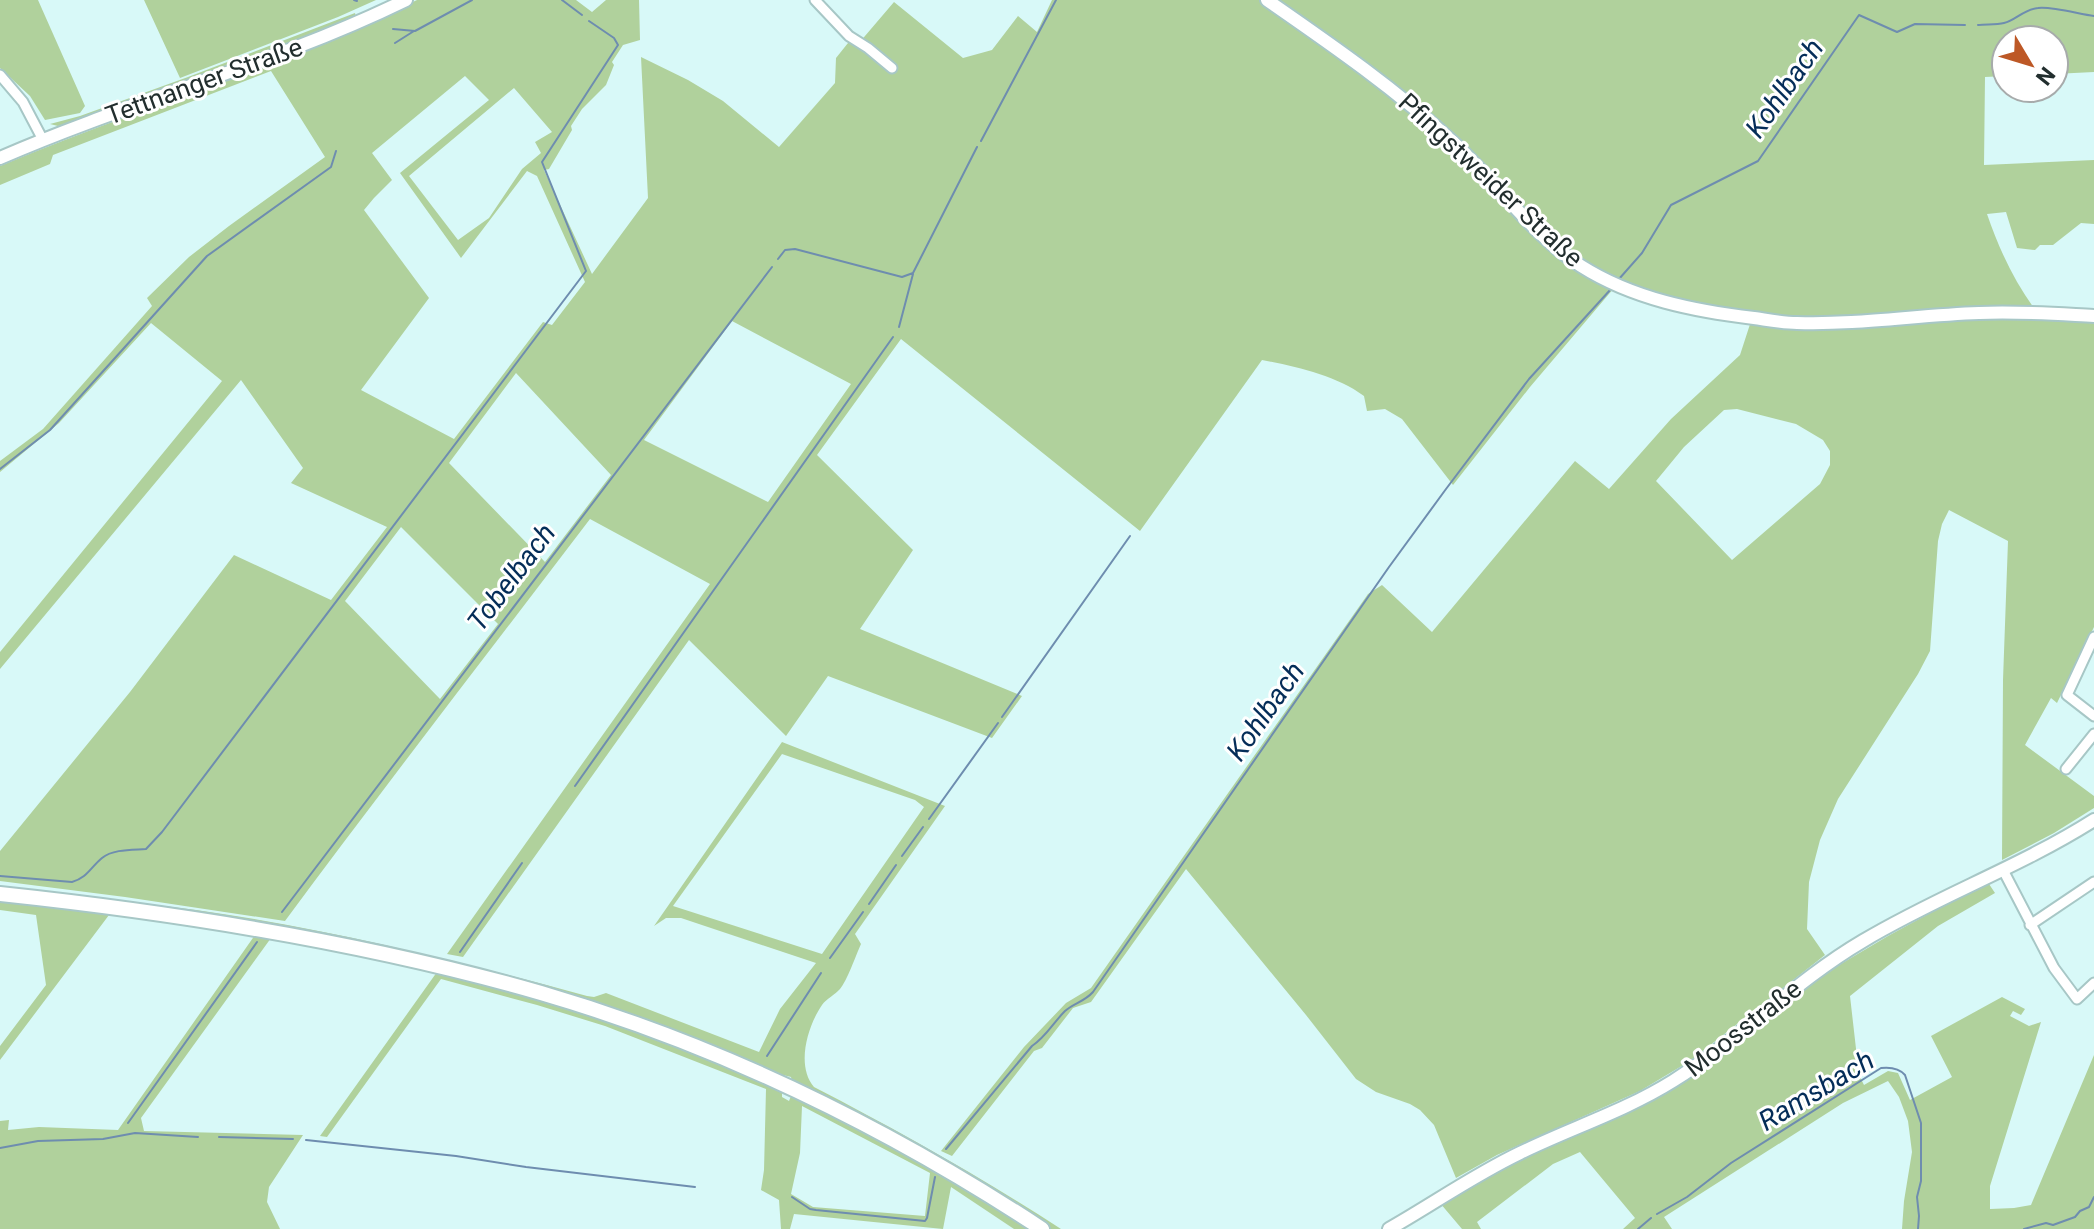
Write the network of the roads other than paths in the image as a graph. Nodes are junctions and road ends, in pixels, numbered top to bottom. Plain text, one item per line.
1 (406, 0) edge
2 (815, 0) edge
3 (1267, 0) edge
4 (892, 68) dead end
5 (0, 75) edge
6 (43, 140) junction
7 (0, 158) edge
8 (2094, 316) edge
9 (2094, 637) edge
10 (2094, 716) edge
11 (2094, 734) edge
12 (2066, 769) dead end
13 (2094, 820) edge
14 (2003, 870) junction
15 (2094, 882) edge
16 (0, 894) edge
17 (2030, 925) junction
18 (2094, 983) edge
19 (1042, 1229) edge
20 (1389, 1229) edge

1 - 6 street, Tettnanger Straße
2 - 4 street
3 - 8 street, Pfingstweider Straße
5 - 6 street
6 - 7 street, Tettnanger Straße
9 - 10 street
11 - 12 street
13 - 14 street, Moosstraße
14 - 17 street
14 - 20 street, Moosstraße
15 - 17 street
16 - 19 main road
17 - 18 street

